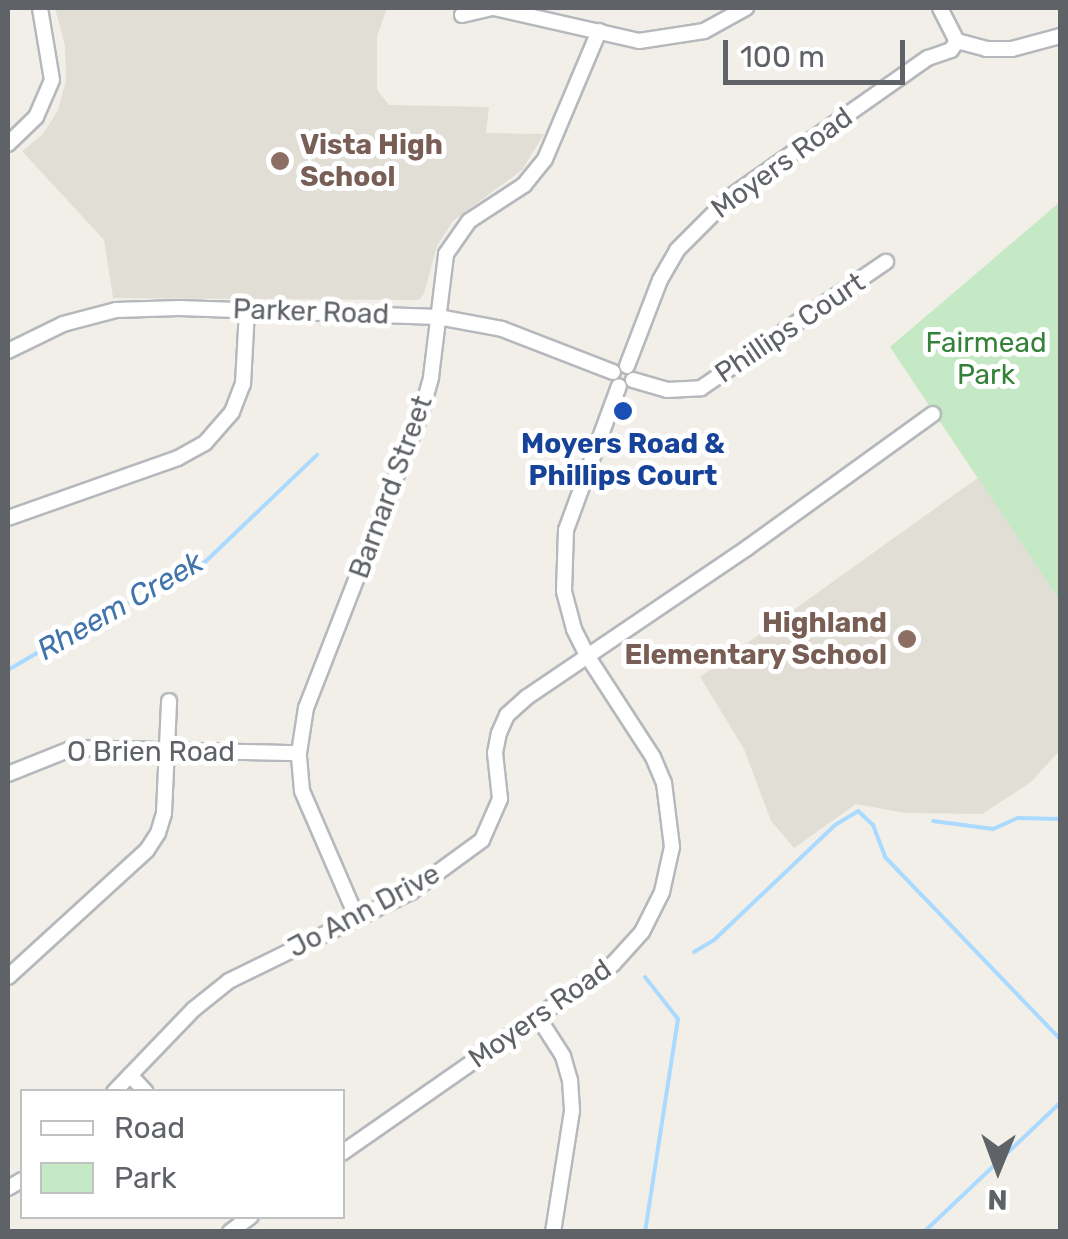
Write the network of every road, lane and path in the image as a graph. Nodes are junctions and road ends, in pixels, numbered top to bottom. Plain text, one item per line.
1 (40, 8) edge
2 (493, 8) edge
3 (746, 8) edge
4 (940, 8) edge
5 (462, 14) dead end
6 (600, 31) junction
7 (1060, 36) edge
8 (954, 46) junction
9 (8, 144) edge
10 (886, 262) dead end
11 (247, 310) junction
12 (438, 316) junction
13 (8, 351) edge
14 (623, 376) junction
15 (934, 414) dead end
16 (8, 518) edge
17 (588, 657) junction
18 (168, 700) dead end
19 (167, 748) junction
20 (299, 753) junction
21 (8, 774) edge
22 (357, 918) junction
23 (8, 977) edge
24 (538, 1017) junction
25 (130, 1075) junction
26 (117, 1089) edge
27 (143, 1089) edge
28 (345, 1151) edge
29 (246, 1222) edge
30 (230, 1232) edge
31 (554, 1232) edge

1 - 9 street
2 - 5 street
2 - 6 street
3 - 6 street
4 - 8 street
6 - 12 street, Barnard Street
7 - 8 street
8 - 14 street, Moyers Road
10 - 14 street, Phillips Court
11 - 12 street, Parker Road
11 - 13 street, Parker Road
11 - 16 street
12 - 14 street, Parker Road
12 - 20 street, Barnard Street
14 - 17 street, Moyers Road
15 - 17 street, Jo Ann Drive
17 - 22 street, Jo Ann Drive
17 - 24 street, Moyers Road
18 - 19 street
19 - 20 street, O Brien Road
19 - 21 street, O Brien Road
19 - 23 street
20 - 22 street, Barnard Street
22 - 25 street, Jo Ann Drive
24 - 28 street, Moyers Road
24 - 31 street
25 - 26 street, Jo Ann Drive
25 - 27 street
29 - 30 street

